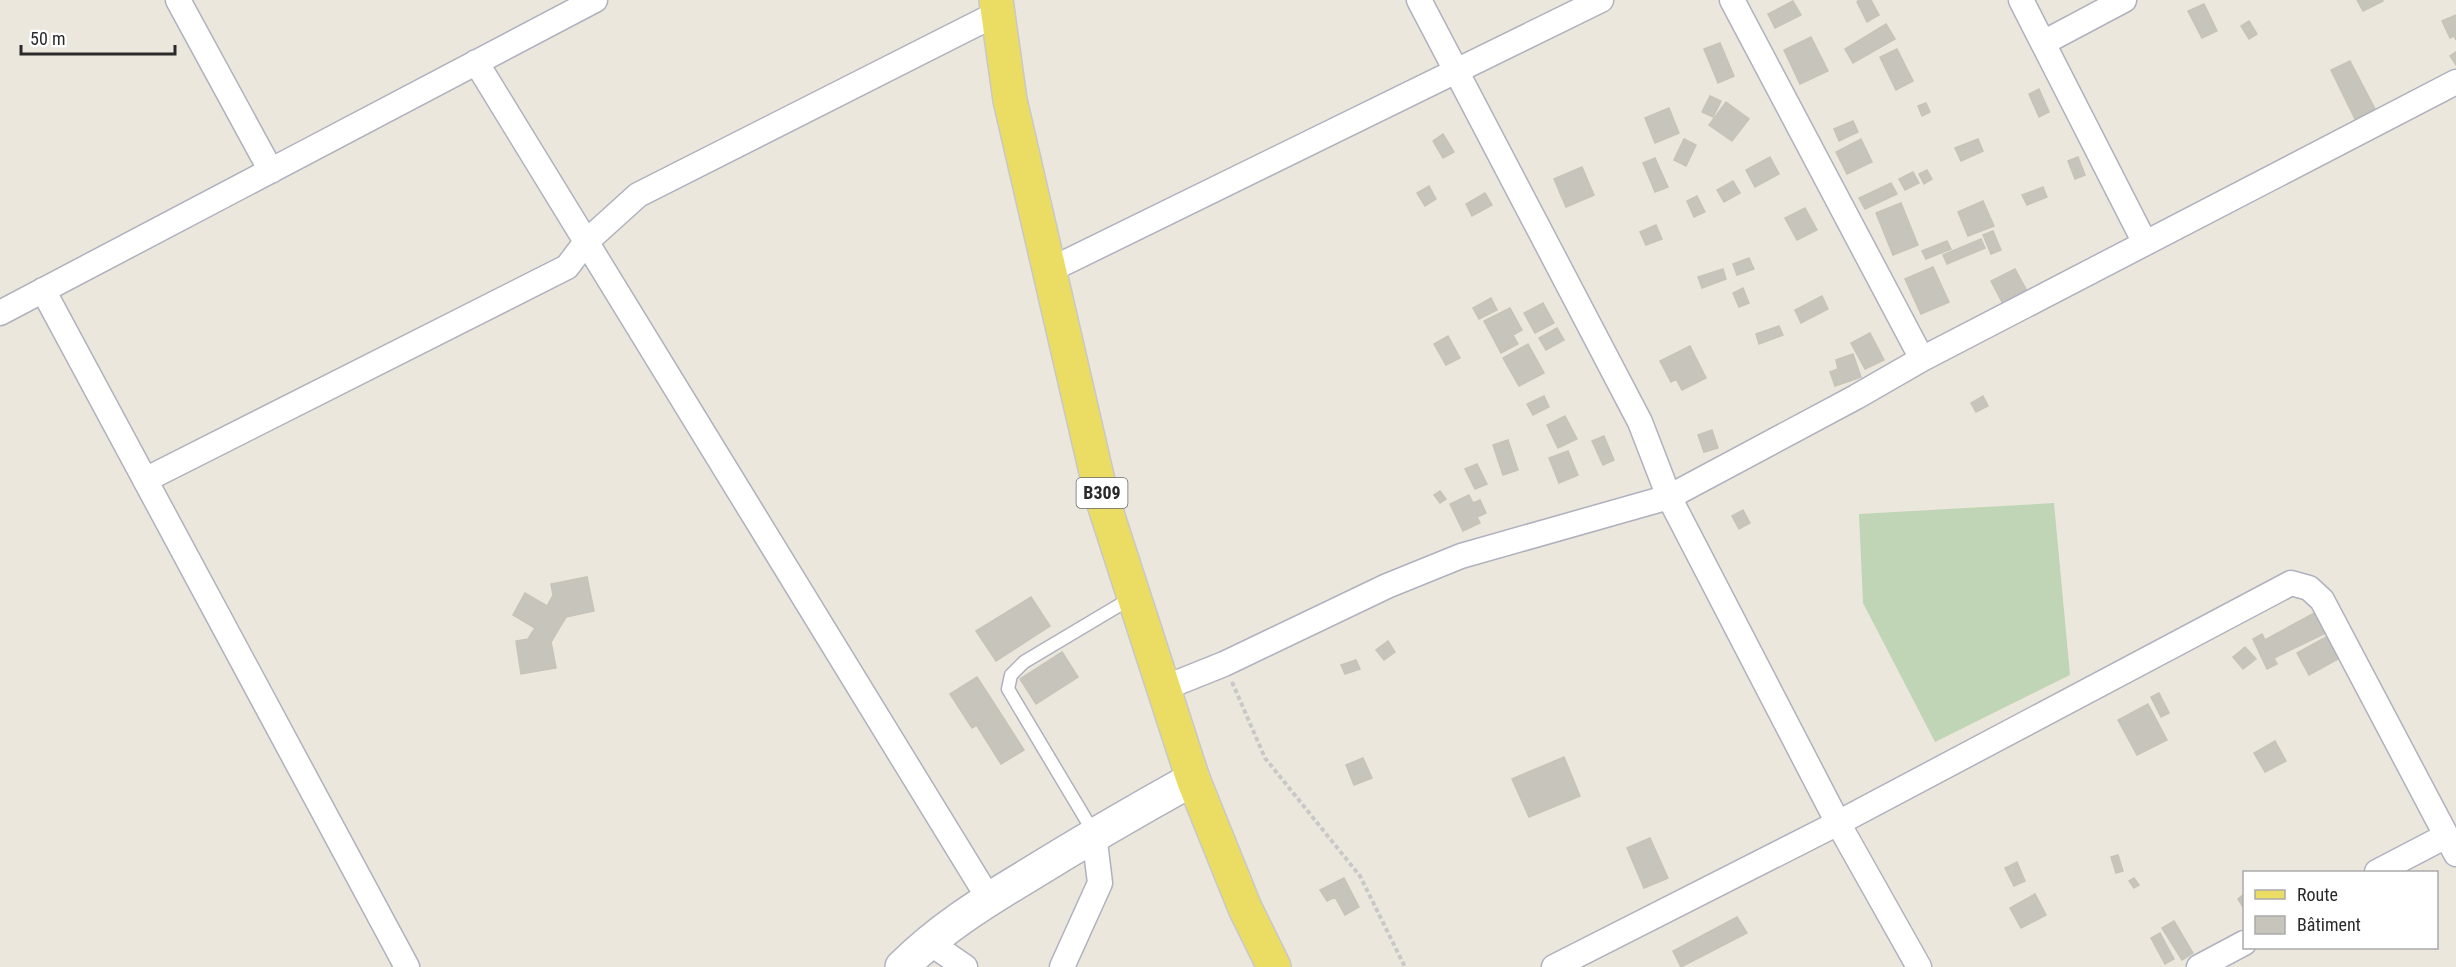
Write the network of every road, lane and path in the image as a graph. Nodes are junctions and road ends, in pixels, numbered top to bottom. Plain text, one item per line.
1 (178, 0) edge
2 (595, 0) edge
3 (1419, 0) edge
4 (1601, 0) edge
5 (1732, 0) edge
6 (2021, 0) edge
7 (2124, 0) edge
8 (997, 7) edge
9 (2043, 44) junction
10 (476, 62) junction
11 (1456, 71) junction
12 (2456, 82) edge
13 (271, 171) junction
14 (586, 242) junction
15 (2145, 243) junction
16 (1050, 270) junction
17 (43, 290) junction
18 (0, 313) edge
19 (1922, 359) junction
20 (145, 480) junction
21 (1669, 497) junction
22 (1134, 596) junction
23 (1224, 664) junction
24 (1164, 688) junction
25 (1193, 779) junction
26 (1838, 823) junction
27 (1094, 834) junction
28 (2451, 845) edge
29 (2382, 871) edge
30 (989, 899) junction
31 (927, 942) junction
32 (2243, 944) edge
33 (2214, 963) edge
34 (407, 967) edge
35 (902, 967) edge
36 (965, 967) edge
37 (1062, 967) edge
38 (1274, 967) edge
39 (1405, 967) edge
40 (1554, 967) edge
41 (1918, 967) edge

1 - 13 street
2 - 10 street
3 - 11 street
4 - 11 street
5 - 19 street
6 - 9 street
7 - 9 street
8 - 14 street
8 - 16 main road, B309
9 - 15 street
10 - 13 street
10 - 14 street
11 - 16 street
11 - 21 street
12 - 15 street
13 - 17 street
14 - 20 street
14 - 30 street
15 - 19 street
16 - 22 main road, B309
17 - 18 street
17 - 20 street
19 - 21 street
20 - 34 street
21 - 23 street
21 - 26 street
22 - 24 main road, B309
22 - 27 lane
23 - 24 street
23 - 39 path
24 - 25 main road, B309
25 - 27 main road
25 - 38 main road, B309
26 - 28 street
26 - 40 street
26 - 41 street
27 - 30 main road
27 - 37 street
28 - 29 street
30 - 31 main road
31 - 35 main road
31 - 36 street
32 - 33 street

